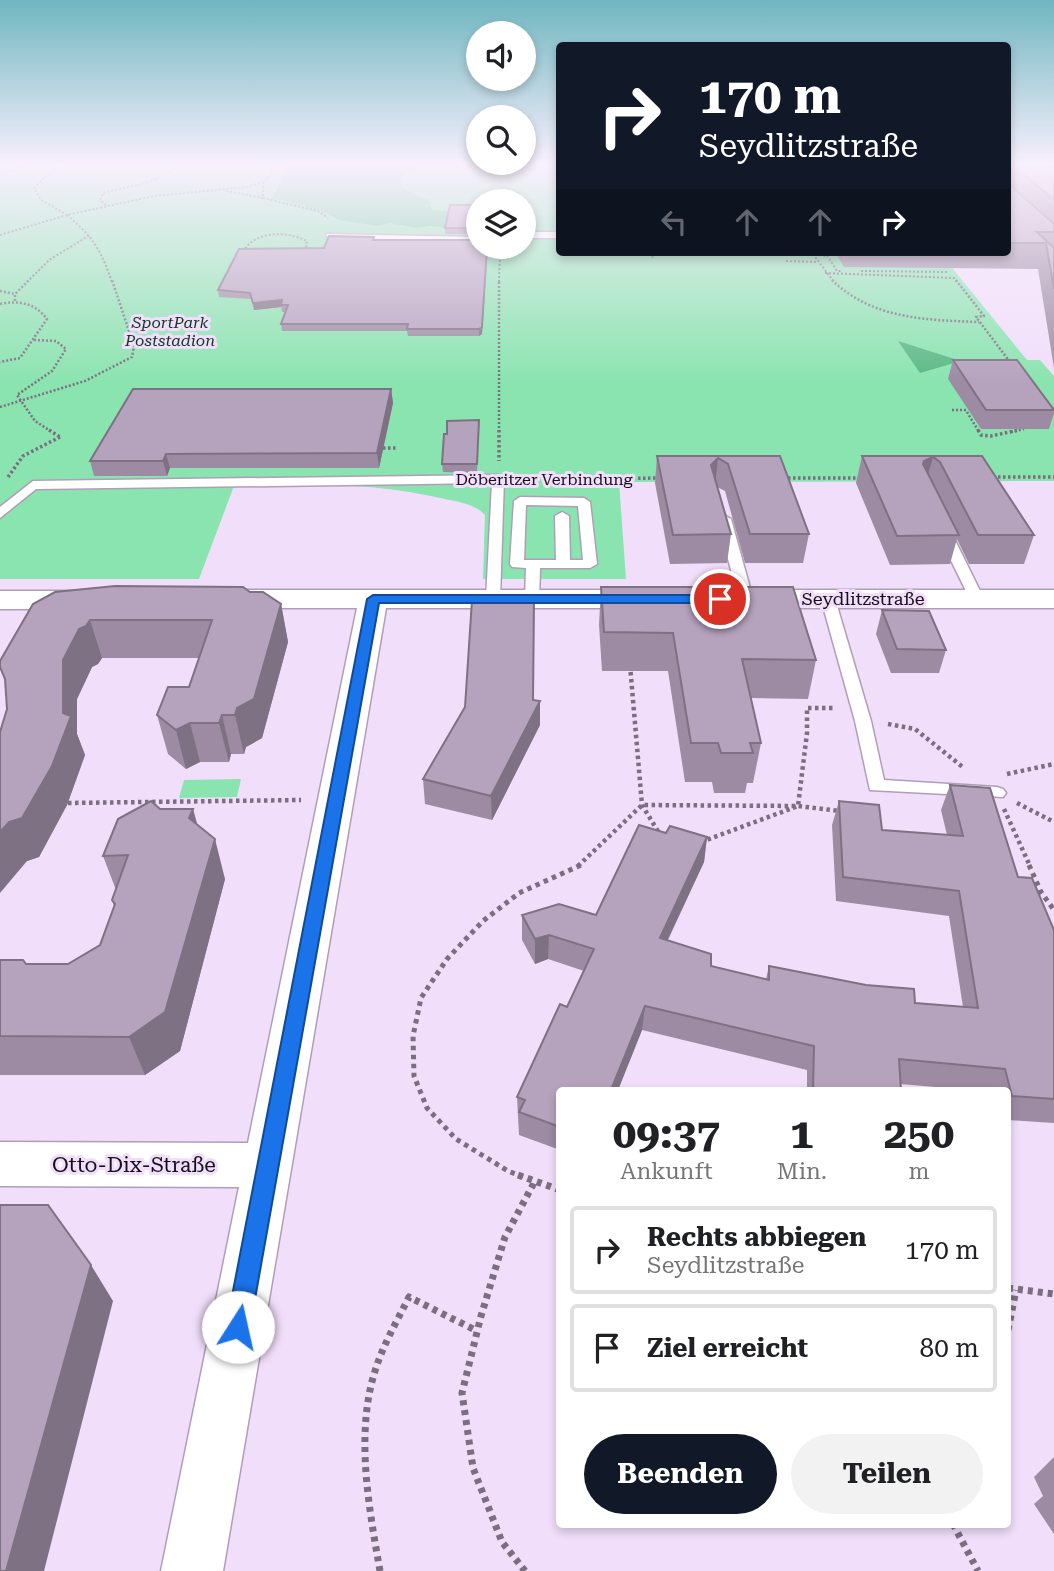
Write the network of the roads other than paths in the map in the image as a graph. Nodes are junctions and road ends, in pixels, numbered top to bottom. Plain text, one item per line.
1 (342, 236) edge
2 (466, 240) edge
3 (720, 505) edge
4 (0, 514) edge
5 (935, 514) edge
6 (562, 516) dead end
7 (533, 564) junction
8 (563, 564) junction
9 (197, 599) edge
10 (373, 599) junction
11 (493, 599) junction
12 (532, 599) junction
13 (680, 599) edge
14 (733, 599) joint
15 (828, 599) junction
16 (1054, 599) edge
17 (0, 600) edge
18 (114, 600) edge
19 (977, 600) junction
20 (997, 793) road end
21 (0, 1164) edge
22 (268, 1165) junction
23 (192, 1571) edge

1 - 2 lane
3 - 14 lane
4 - 11 lane, Döberitzer Verbindung
5 - 19 lane
6 - 8 lane
7 - 8 lane
7 - 8 lane
7 - 12 lane
9 - 10 street
10 - 11 street
10 - 22 street
11 - 12 street
12 - 13 street
14 - 15 street, Seydlitzstraße
15 - 19 street, Seydlitzstraße
15 - 20 lane
16 - 19 street, Seydlitzstraße
17 - 18 street
21 - 22 street, Otto-Dix-Straße
22 - 23 street

